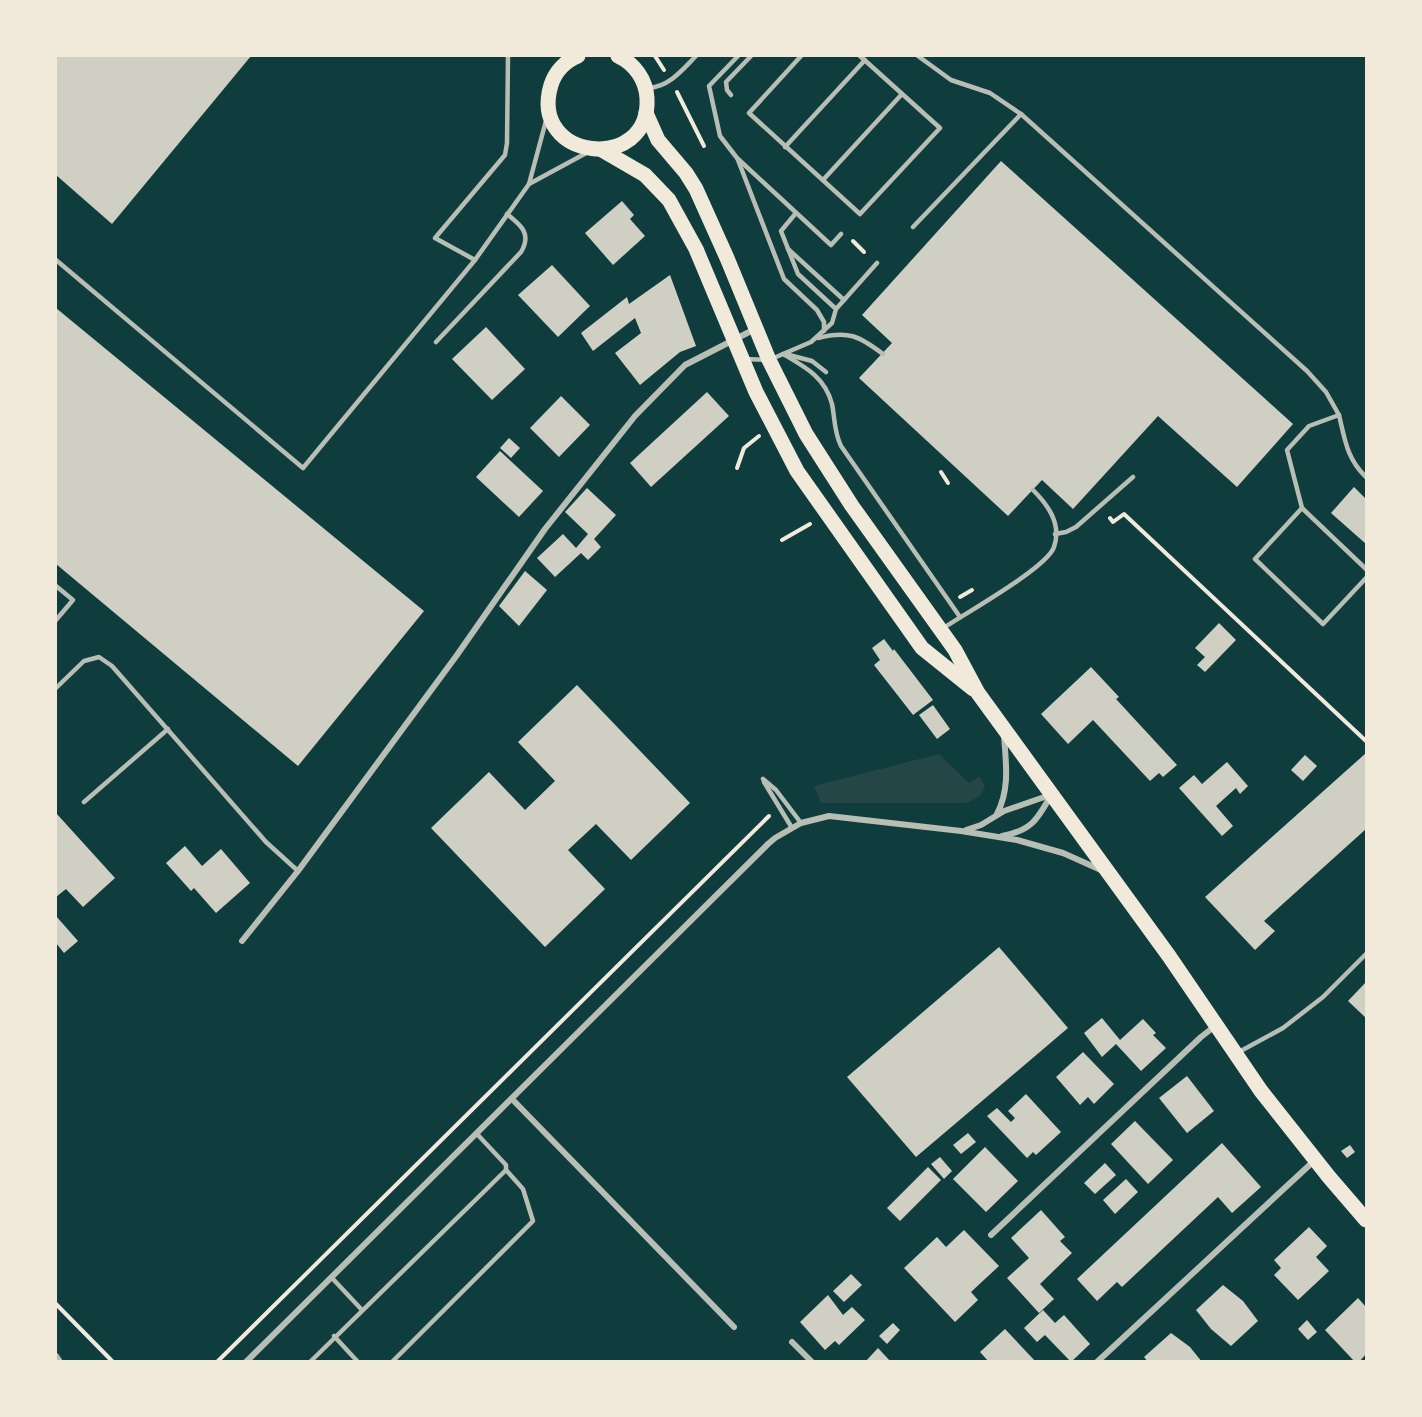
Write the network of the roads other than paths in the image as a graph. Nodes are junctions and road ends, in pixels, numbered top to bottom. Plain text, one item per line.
1 (508, 56) edge
2 (556, 56) edge
3 (578, 56) edge
4 (619, 56) edge
5 (696, 56) edge
6 (738, 56) edge
7 (751, 56) edge
8 (801, 56) edge
9 (860, 56) edge
10 (918, 56) edge
11 (865, 60) junction
12 (553, 79) junction
13 (646, 88) junction
14 (902, 94) junction
15 (731, 95) dead end
16 (549, 110) junction
17 (646, 113) junction
18 (1021, 114) junction
19 (785, 147) junction
20 (597, 150) junction
21 (736, 158) junction
22 (823, 180) junction
23 (529, 184) junction
24 (796, 213) junction
25 (507, 214) junction
26 (913, 227) dead end
27 (841, 234) dead end
28 (787, 248) junction
29 (56, 260) edge
30 (475, 260) junction
31 (877, 263) dead end
32 (844, 300) junction
33 (836, 309) junction
34 (756, 328) junction
35 (825, 331) junction
36 (816, 338) junction
37 (733, 339) junction
38 (436, 342) dead end
39 (883, 354) dead end
40 (776, 357) junction
41 (741, 358) junction
42 (826, 372) dead end
43 (1339, 414) junction
44 (1133, 477) dead end
45 (1366, 477) edge
46 (1033, 490) dead end
47 (1302, 508) junction
48 (1056, 534) junction
49 (1366, 569) edge
50 (1366, 578) edge
51 (56, 586) edge
52 (960, 617) junction
53 (56, 620) edge
54 (941, 630) junction
55 (56, 688) edge
56 (978, 693) junction
57 (168, 729) junction
58 (1004, 729) junction
59 (1051, 795) junction
60 (84, 802) dead end
61 (997, 814) junction
62 (801, 822) junction
63 (792, 828) junction
64 (961, 831) junction
65 (999, 836) junction
66 (298, 871) junction
67 (1107, 872) junction
68 (242, 941) dead end
69 (1366, 954) edge
70 (1215, 1026) junction
71 (1235, 1054) junction
72 (512, 1099) junction
73 (477, 1134) junction
74 (1315, 1159) junction
75 (506, 1170) junction
76 (1366, 1220) edge
77 (991, 1235) dead end
78 (332, 1278) junction
79 (362, 1310) junction
80 (734, 1328) dead end
81 (334, 1336) junction
82 (792, 1342) dead end
83 (56, 1356) edge
84 (60, 1362) edge
85 (246, 1362) edge
86 (309, 1362) edge
87 (358, 1362) edge
88 (392, 1362) edge
89 (812, 1362) edge
90 (1097, 1362) edge

1 - 30 lane
2 - 12 main road
3 - 12 main road
4 - 13 main road
5 - 13 lane
6 - 21 lane
7 - 15 lane
8 - 19 lane
9 - 11 lane
10 - 18 lane
11 - 14 lane
11 - 19 lane
12 - 16 main road
13 - 17 main road
14 - 22 lane
14 - 22 lane
16 - 20 main road
16 - 23 lane
17 - 20 main road
17 - 34 main road
18 - 26 lane
18 - 43 lane
19 - 22 lane
20 - 23 lane
20 - 37 main road
21 - 24 lane
21 - 35 lane
23 - 25 lane
24 - 27 lane
24 - 28 lane
25 - 30 lane
25 - 38 lane
28 - 32 lane
28 - 33 lane
29 - 30 lane
31 - 32 lane
32 - 33 lane
33 - 35 lane
34 - 37 street
34 - 40 main road
35 - 36 lane
36 - 39 lane
36 - 40 lane
37 - 41 main road
37 - 66 street
40 - 41 lane
40 - 42 lane
40 - 52 lane
40 - 54 main road
41 - 56 main road
43 - 45 lane
43 - 47 lane
44 - 48 lane
46 - 48 lane
47 - 49 lane
47 - 50 lane
48 - 52 lane
51 - 53 lane
52 - 54 lane
54 - 56 main road
55 - 57 lane
56 - 58 main road
57 - 60 lane
57 - 66 lane
58 - 59 main road
58 - 61 street
59 - 61 street
59 - 65 street
59 - 67 main road
61 - 64 street
62 - 63 street
62 - 63 lane
62 - 64 street
63 - 72 street
64 - 65 street
65 - 67 street
66 - 68 street
67 - 70 main road
69 - 71 lane
70 - 71 main road
70 - 77 street
71 - 74 main road
72 - 73 street
72 - 80 street
73 - 75 lane
73 - 78 street
74 - 76 main road
74 - 90 street
75 - 79 lane
75 - 88 lane
78 - 79 lane
78 - 85 street
79 - 81 lane
81 - 86 lane
81 - 87 lane
82 - 89 street
83 - 84 street

